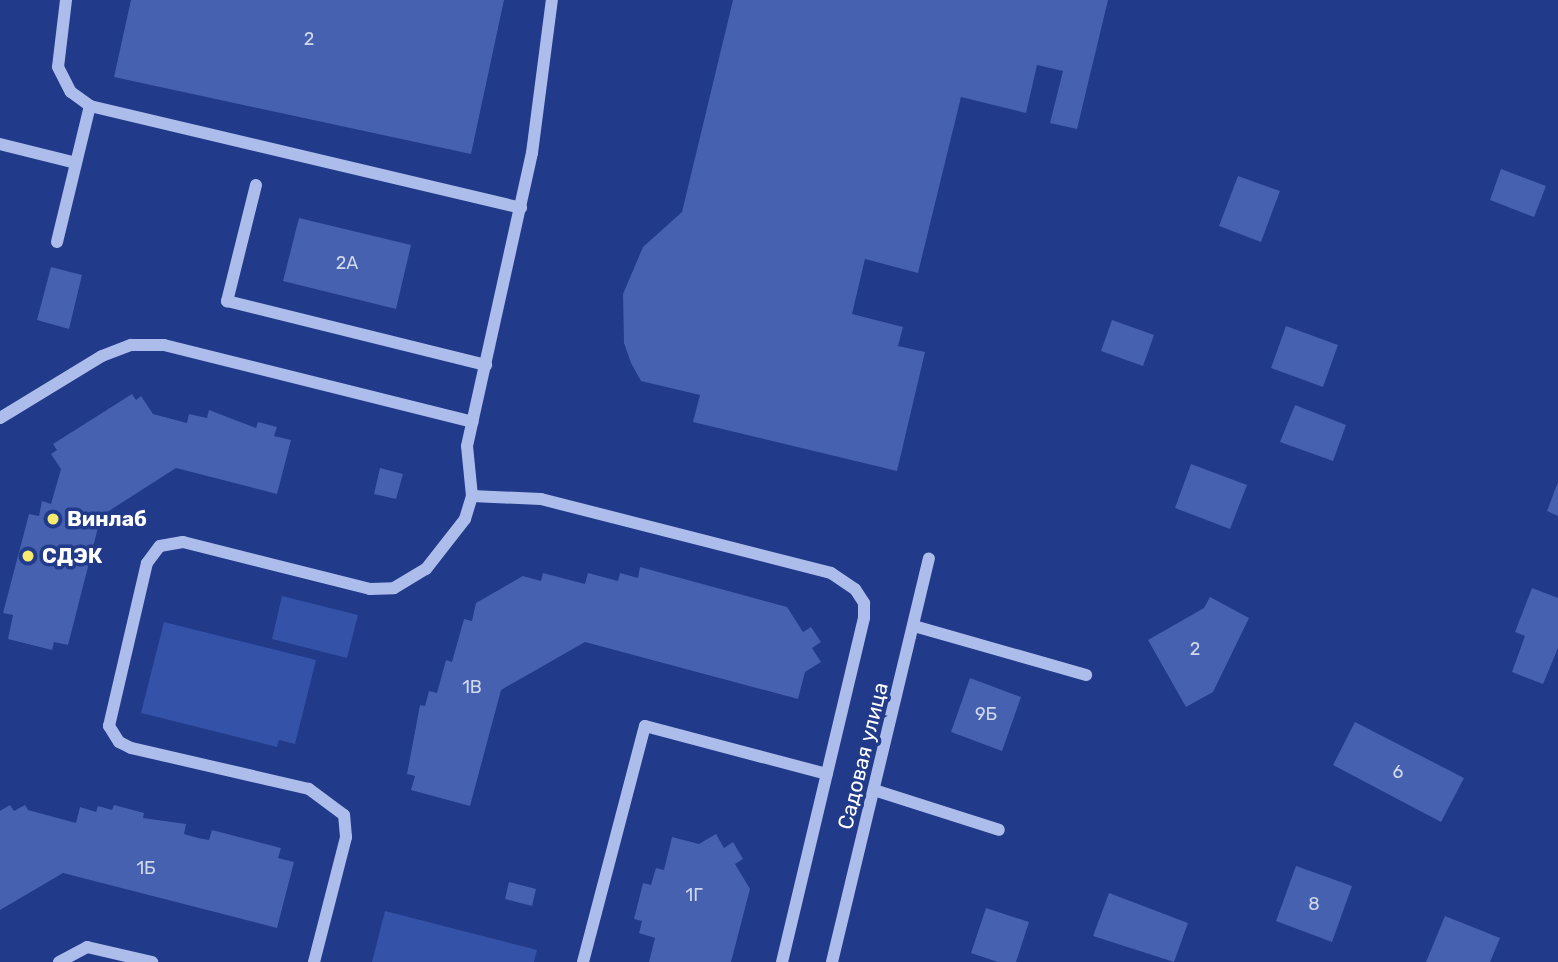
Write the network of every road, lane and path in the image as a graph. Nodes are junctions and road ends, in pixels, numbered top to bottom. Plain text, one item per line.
1 (66, 0) edge
2 (552, 0) edge
3 (90, 106) junction
4 (0, 144) edge
5 (76, 163) junction
6 (256, 185) dead end
7 (522, 208) junction
8 (57, 242) dead end
9 (486, 365) junction
10 (0, 418) edge
11 (473, 422) junction
12 (472, 496) junction
13 (929, 558) dead end
14 (914, 626) junction
15 (1086, 675) dead end
16 (827, 774) junction
17 (874, 790) junction
18 (999, 830) dead end
19 (59, 962) edge
20 (152, 962) edge
21 (314, 962) edge
22 (583, 962) edge
23 (782, 962) edge
24 (832, 962) edge

1 - 3 street
2 - 7 street
3 - 5 street
3 - 7 street
4 - 5 street
5 - 8 street
6 - 9 street
7 - 9 street
9 - 11 street
10 - 11 street
11 - 12 street
12 - 16 street
12 - 21 street
13 - 14 street, Садовая улица
14 - 15 street
14 - 17 street, Садовая улица
16 - 22 street
16 - 23 street
17 - 18 street
17 - 24 street, Садовая улица
19 - 20 street

